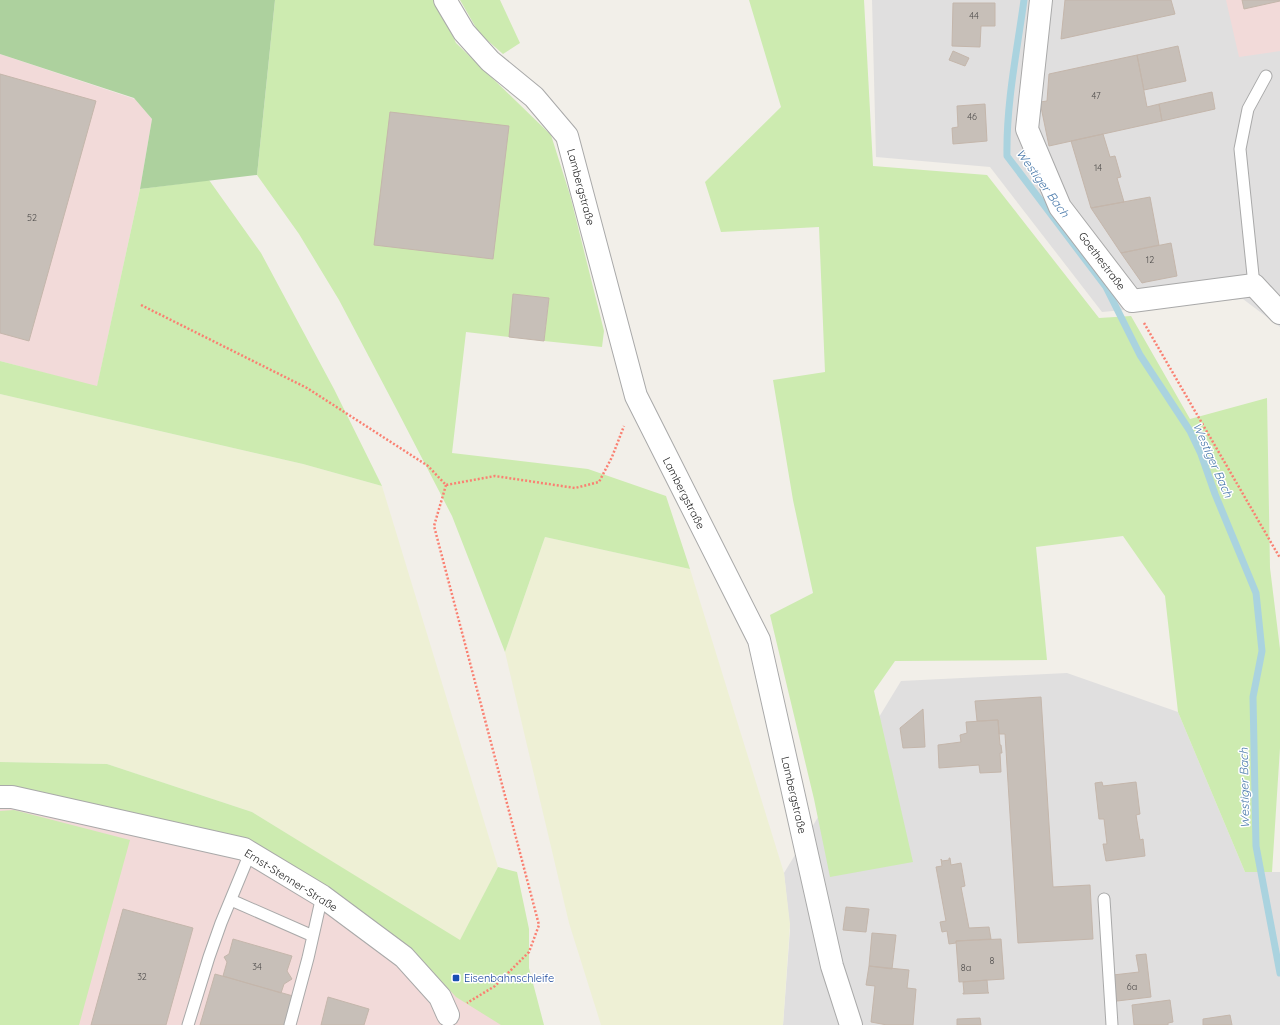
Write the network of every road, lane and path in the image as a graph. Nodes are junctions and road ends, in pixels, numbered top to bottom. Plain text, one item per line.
1 (445, 0) edge
2 (1041, 0) edge
3 (1266, 76) dead end
4 (1254, 285) junction
5 (1132, 301) junction
6 (141, 305) dead end
7 (1280, 313) edge
8 (636, 396) junction
9 (446, 485) junction
10 (1280, 558) edge
11 (0, 797) edge
12 (250, 853) junction
13 (322, 896) junction
14 (1104, 899) dead end
15 (231, 900) junction
16 (313, 936) junction
17 (448, 1015) joint
18 (188, 1025) edge
19 (290, 1025) edge
20 (851, 1025) edge
21 (1112, 1025) edge

1 - 8 street, Lambergstraße
2 - 5 street, Goethestraße
3 - 4 lane
4 - 5 street, Goethestraße
4 - 7 street
5 - 10 path
6 - 9 path
8 - 9 path
8 - 20 street, Lambergstraße
9 - 17 path
11 - 12 street, Ernst-Stenner-Straße
12 - 13 street, Ernst-Stenner-Straße
12 - 15 lane
13 - 16 lane
13 - 17 street, Ernst-Stenner-Straße
14 - 21 lane
15 - 16 lane
15 - 18 lane
16 - 19 lane

